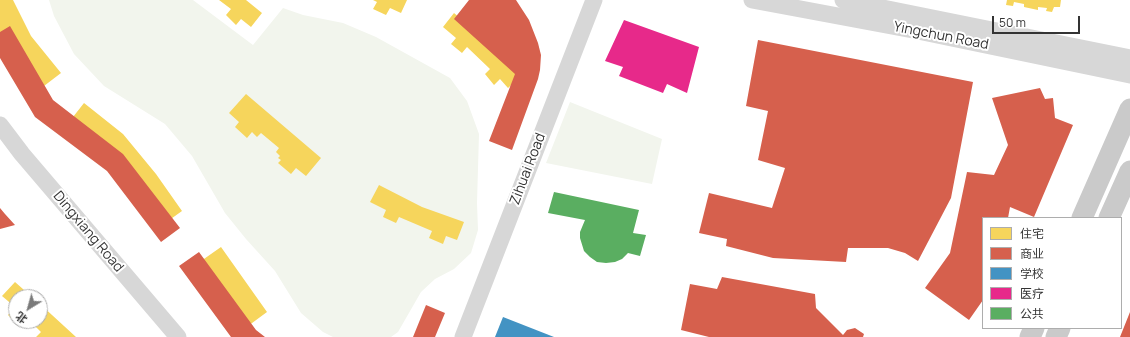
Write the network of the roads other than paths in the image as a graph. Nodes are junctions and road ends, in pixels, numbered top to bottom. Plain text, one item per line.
1 (594, 0) edge
2 (752, 0) edge
3 (843, 0) edge
4 (1130, 58) edge
5 (1130, 74) edge
6 (1130, 109) edge
7 (0, 125) edge
8 (1130, 171) edge
9 (1082, 217) edge
10 (1109, 217) edge
11 (178, 337) edge
12 (463, 337) edge

1 - 12 street, Zihuai Road
2 - 5 street, Yingchun Road
3 - 4 street, Yingchun Road
6 - 9 main road
7 - 11 street, Dingxiang Road
8 - 10 main road

